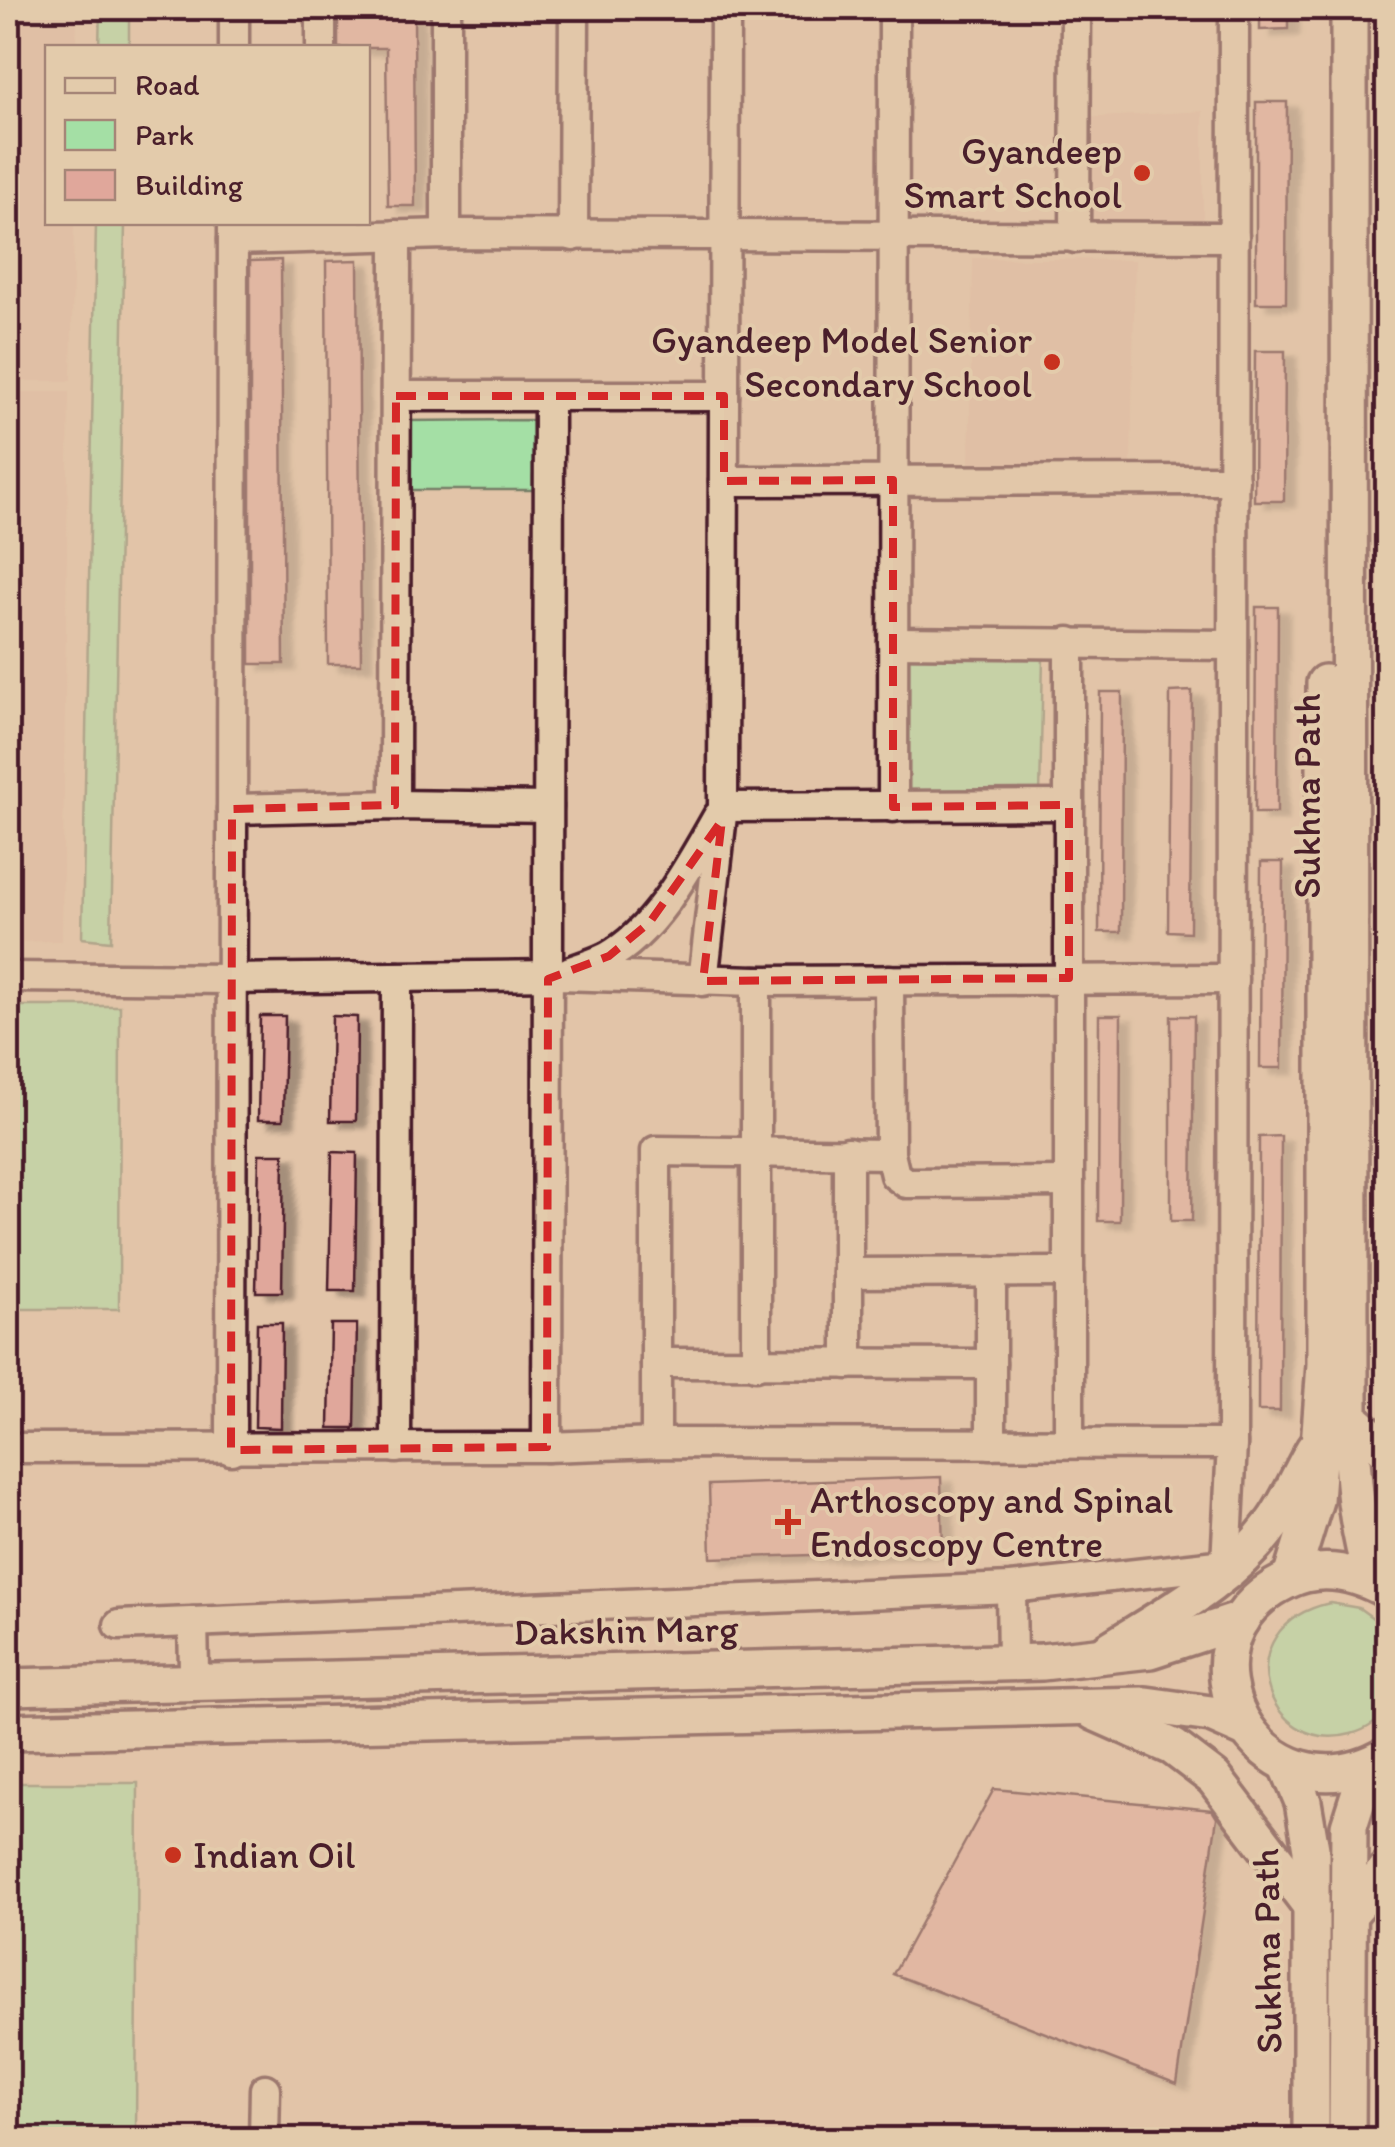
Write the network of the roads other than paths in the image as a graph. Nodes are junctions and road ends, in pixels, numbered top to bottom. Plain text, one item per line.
1 (234, 8) edge
2 (321, 8) edge
3 (446, 8) edge
4 (574, 8) edge
5 (725, 8) edge
6 (894, 8) edge
7 (1076, 8) edge
8 (1234, 8) edge
9 (1326, 8) edge
10 (1349, 8) edge
11 (234, 45) edge
12 (321, 45) edge
13 (321, 230) edge
14 (233, 231) edge
15 (446, 234) junction
16 (724, 235) junction
17 (396, 236) junction
18 (573, 236) junction
19 (894, 236) junction
20 (1234, 237) junction
21 (1075, 238) junction
22 (396, 396) junction
23 (724, 396) junction
24 (549, 398) junction
25 (893, 480) junction
26 (1234, 480) junction
27 (724, 481) junction
28 (893, 642) junction
29 (1069, 642) junction
30 (1233, 645) junction
31 (395, 805) junction
32 (1069, 806) junction
33 (548, 807) junction
34 (723, 807) junction
35 (893, 807) junction
36 (232, 810) junction
37 (8, 976) edge
38 (554, 976) junction
39 (232, 978) junction
40 (397, 978) junction
41 (1069, 978) junction
42 (1233, 979) junction
43 (889, 980) junction
44 (704, 981) junction
45 (756, 981) junction
46 (848, 1152) junction
47 (756, 1153) junction
48 (890, 1154) junction
49 (1069, 1182) junction
50 (991, 1272) junction
51 (1069, 1272) junction
52 (848, 1273) junction
53 (656, 1363) junction
54 (848, 1364) junction
55 (991, 1364) junction
56 (756, 1365) junction
57 (1350, 1418) junction
58 (1319, 1440) junction
59 (656, 1443) junction
60 (1069, 1443) junction
61 (991, 1444) junction
62 (1232, 1444) junction
63 (548, 1447) junction
64 (8, 1448) edge
65 (396, 1448) junction
66 (230, 1450) junction
67 (1388, 1451) edge
68 (1291, 1578) junction
69 (1380, 1586) edge
70 (1012, 1588) junction
71 (1241, 1620) junction
72 (193, 1622) junction
73 (119, 1624) dead end
74 (1100, 1656) junction
75 (1012, 1663) junction
76 (194, 1670) dead end
77 (8, 1687) edge
78 (1081, 1707) junction
79 (1243, 1728) junction
80 (8, 1732) edge
81 (1378, 1760) edge
82 (1288, 1766) junction
83 (1388, 1868) edge
84 (1311, 1906) junction
85 (1348, 1914) junction
86 (265, 2089) dead end
87 (264, 2140) edge
88 (1311, 2140) edge
89 (1347, 2140) edge

1 - 11 street
2 - 12 street
3 - 15 street
4 - 18 street
5 - 16 street
6 - 19 street
7 - 21 street
8 - 20 street
9 - 58 main road, Sukhna Path
10 - 57 main road, Sukhna Path
13 - 14 street
13 - 17 street
14 - 36 street
15 - 17 street
15 - 18 street
16 - 18 street
16 - 19 street
16 - 23 street
17 - 22 street
19 - 21 street
19 - 25 street
20 - 21 street
20 - 26 street
22 - 24 street
22 - 31 street
23 - 24 street
23 - 27 street
24 - 33 street
25 - 26 street
25 - 27 street
25 - 28 street
26 - 30 street
27 - 34 street
28 - 29 street
28 - 35 street
29 - 30 street
29 - 32 street
30 - 42 street
31 - 33 street
31 - 36 street
32 - 35 street
32 - 41 street
33 - 38 street
34 - 35 street
34 - 38 street
34 - 44 street
36 - 39 street
37 - 39 street
38 - 40 street
38 - 44 street
38 - 63 street
39 - 40 street
39 - 66 street
40 - 65 street
41 - 42 street
41 - 43 street
41 - 49 street
42 - 62 street
43 - 45 street
43 - 48 street
44 - 45 street
45 - 47 street
46 - 47 street
46 - 48 street
46 - 52 street
47 - 53 street
47 - 56 street
48 - 49 street
49 - 51 street
50 - 51 street
50 - 52 street
50 - 55 street
51 - 60 street
52 - 54 street
53 - 56 street
53 - 59 street
54 - 55 street
54 - 56 street
55 - 61 street
57 - 67 main road
57 - 69 main road, Sukhna Path
58 - 68 main road, Sukhna Path
58 - 74 main road
59 - 61 street
59 - 63 street
60 - 61 street
60 - 62 street
62 - 70 street
63 - 65 street
64 - 66 street
65 - 66 street
68 - 69 main road
68 - 71 main road
70 - 72 street
70 - 75 street
71 - 74 main road, Dakshin Marg
71 - 79 main road
72 - 73 street
72 - 76 street
74 - 75 main road, Dakshin Marg
75 - 77 main road, Dakshin Marg
78 - 79 main road
78 - 80 main road
78 - 84 main road
79 - 82 main road
81 - 82 main road
81 - 85 main road, Sukhna Path
82 - 84 main road, Sukhna Path
83 - 85 main road
84 - 88 main road, Sukhna Path
85 - 89 main road, Sukhna Path
86 - 87 street

